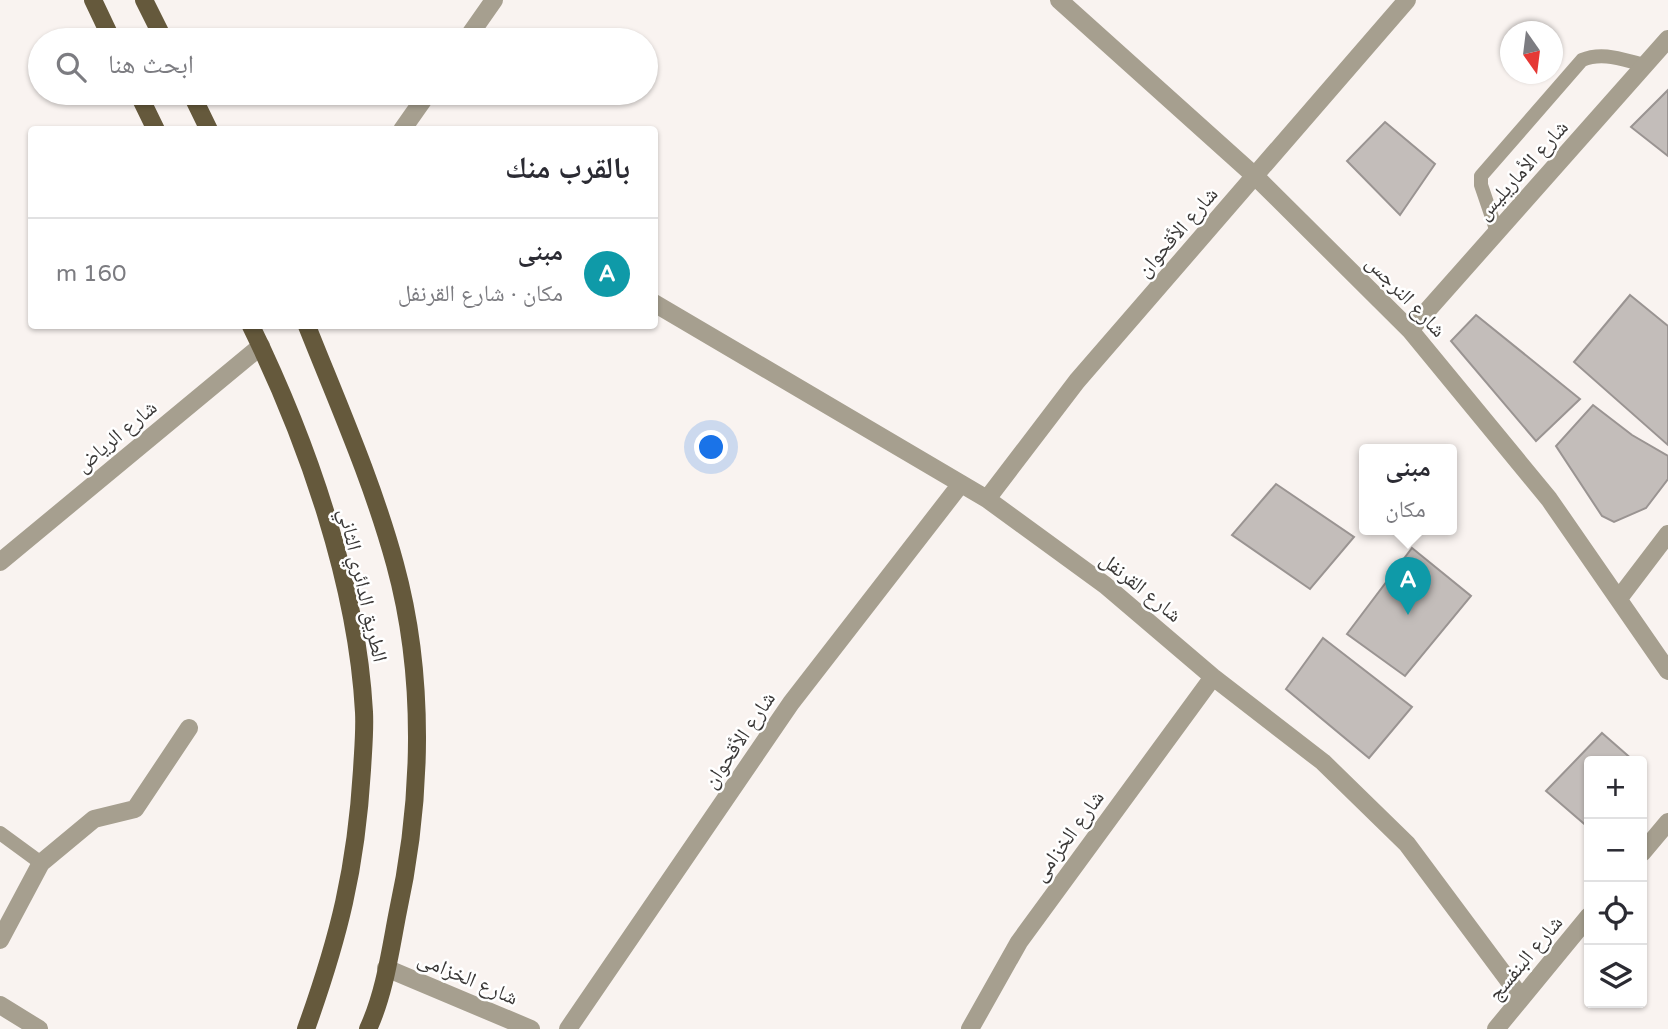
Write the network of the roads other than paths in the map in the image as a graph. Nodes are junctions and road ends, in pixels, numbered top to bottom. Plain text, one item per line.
1 (93, 0) edge
2 (144, 0) edge
3 (494, 0) edge
4 (1059, 0) edge
5 (1407, 0) edge
6 (106, 28) edge
7 (158, 28) edge
8 (474, 28) edge
9 (1668, 40) edge
10 (1645, 65) junction
11 (144, 105) edge
12 (197, 105) edge
13 (420, 105) edge
14 (154, 126) edge
15 (207, 126) edge
16 (405, 126) edge
17 (1256, 177) junction
18 (1497, 232) junction
19 (658, 305) edge
20 (252, 329) edge
21 (308, 329) edge
22 (1410, 330) junction
23 (261, 346) junction
24 (960, 485) junction
25 (987, 499) junction
26 (1668, 534) edge
27 (0, 562) edge
28 (1620, 597) junction
29 (1668, 671) edge
30 (1213, 677) junction
31 (189, 728) dead end
32 (1668, 822) edge
33 (0, 833) edge
34 (1647, 847) edge
35 (41, 863) junction
36 (1584, 922) edge
37 (2, 933) edge
38 (386, 968) junction
39 (1521, 997) junction
40 (3, 1012) edge
41 (39, 1029) edge
42 (306, 1029) edge
43 (368, 1029) edge
44 (531, 1029) edge
45 (568, 1029) edge
46 (970, 1029) edge
47 (1496, 1029) edge

1 - 6 main road
2 - 7 main road
3 - 8 street
4 - 17 street, شارع النرجس
5 - 17 street, شارع الأقحوان
9 - 10 street, شارع الأماريليس
10 - 18 street, شارع الأماريليس
10 - 18 lane
11 - 14 main road
12 - 15 main road
13 - 16 street
17 - 22 street, شارع النرجس
17 - 25 street, شارع الأقحوان
18 - 22 street, شارع الأماريليس
19 - 24 street, شارع القرنفل
20 - 23 main road, الطريق الدائري الثاني
21 - 38 main road, الطريق الدائري الثاني
22 - 28 street, شارع النرجس
23 - 27 street, شارع الرياض
23 - 42 main road, الطريق الدائري الثاني
24 - 25 street, شارع القرنفل
24 - 45 street, شارع الأقحوان
25 - 30 street, شارع القرنفل
26 - 28 street
28 - 29 street, شارع النرجس
30 - 39 street, شارع القرنفل
30 - 46 street, شارع الخزامى
31 - 35 street
32 - 34 street
33 - 35 lane
35 - 37 street
36 - 39 street, شارع البنفسج
38 - 43 main road, الطريق الدائري الثاني
38 - 44 street, شارع الخزامى
39 - 47 street, شارع البنفسج
40 - 41 street

